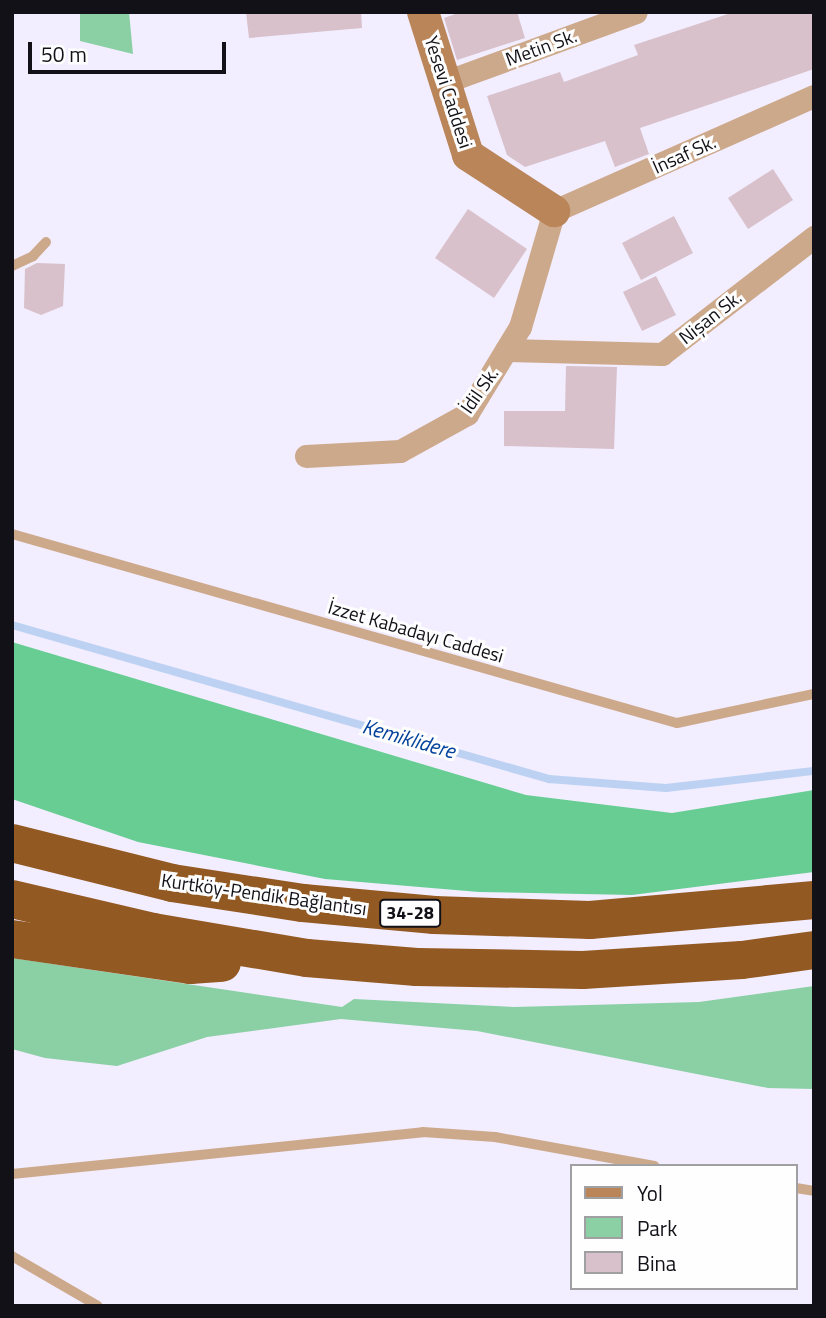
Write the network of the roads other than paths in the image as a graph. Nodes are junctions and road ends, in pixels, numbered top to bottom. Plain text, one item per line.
1 (423, 12) edge
2 (636, 12) edge
3 (445, 82) junction
4 (814, 96) edge
5 (554, 211) junction
6 (814, 237) edge
7 (46, 242) dead end
8 (12, 266) edge
9 (506, 349) junction
10 (306, 456) dead end
11 (12, 534) edge
12 (814, 694) edge
13 (12, 843) edge
14 (12, 899) edge
15 (814, 900) edge
16 (12, 939) edge
17 (814, 950) edge
18 (307, 958) junction
19 (643, 1164) edge
20 (12, 1174) edge
21 (12, 1256) edge
22 (98, 1306) edge

1 - 3 street, Yesevi Caddesi
2 - 3 street, Metin Sk.
3 - 5 street, Yesevi Caddesi
4 - 5 street, İnsaf Sk.
5 - 9 street, İdil Sk.
6 - 9 street, Nişan Sk.
7 - 8 lane
9 - 10 street, İdil Sk.
11 - 12 lane, İzzet Kabadayı Caddesi
13 - 15 highway, Kurtköy-Pendik Bağlantısı / 34-28
14 - 18 highway
16 - 18 highway
17 - 18 highway
19 - 20 lane
21 - 22 lane

